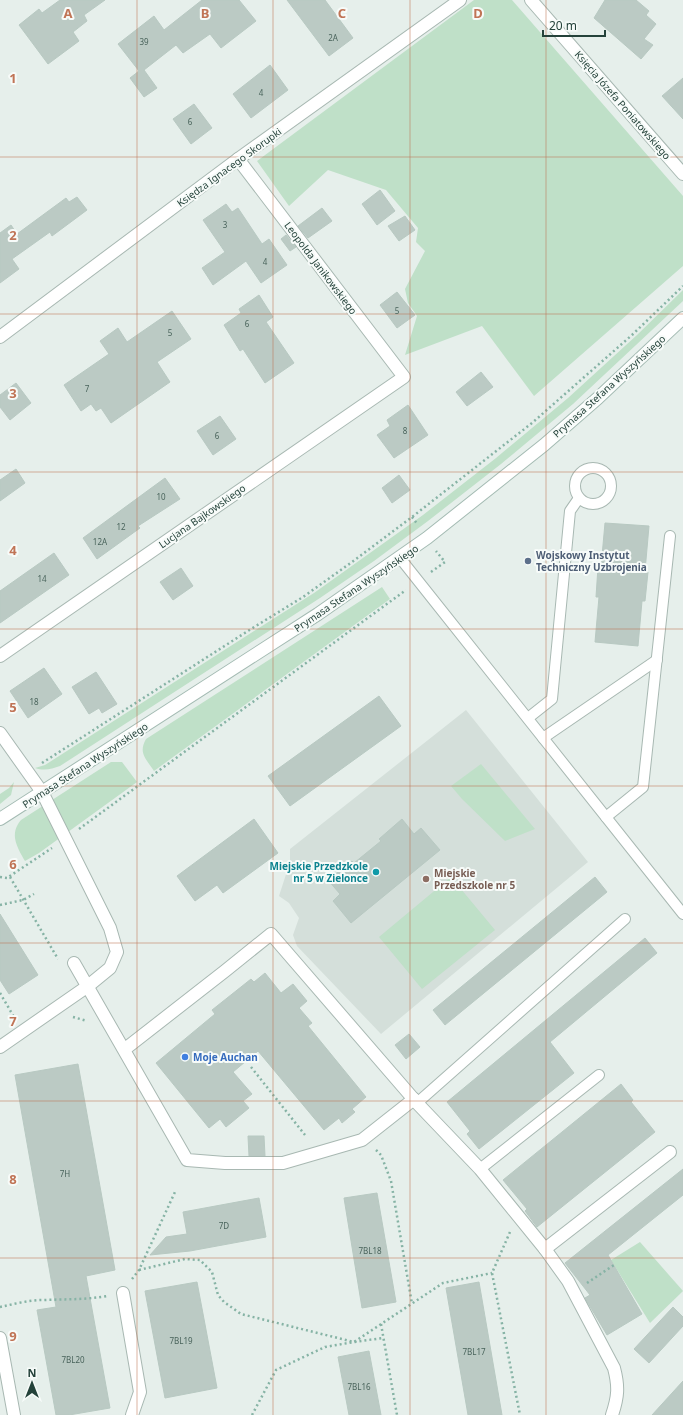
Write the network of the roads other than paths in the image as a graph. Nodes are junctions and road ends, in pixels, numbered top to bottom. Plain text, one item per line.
1 (460, 0) edge
2 (531, 0) edge
3 (238, 159) junction
4 (683, 174) edge
5 (683, 318) edge
6 (0, 338) edge
7 (404, 376) joint
8 (579, 498) dead end
9 (670, 536) dead end
10 (400, 558) junction
11 (0, 656) edge
12 (657, 660) junction
13 (528, 718) junction
14 (0, 733) edge
15 (543, 738) junction
16 (42, 792) junction
17 (606, 817) junction
18 (0, 819) edge
19 (683, 914) edge
20 (624, 919) dead end
21 (74, 962) dead end
22 (88, 986) junction
23 (0, 1047) edge
24 (125, 1049) junction
25 (599, 1075) dead end
26 (416, 1101) junction
27 (670, 1152) dead end
28 (480, 1169) junction
29 (545, 1249) junction
30 (123, 1293) road end
31 (0, 1338) edge
32 (14, 1415) edge
33 (132, 1415) edge
34 (612, 1415) edge

1 - 3 street, Księdza Ignacego Skorupki
2 - 4 street, Księcia Józefa Poniatowskiego
3 - 6 street, Księdza Ignacego Skorupki
3 - 7 street, Leopolda Janikowskiego
5 - 10 street, Prymasa Stefana Wyszyńskiego
7 - 11 street, Lucjana Bajkowskiego
8 - 13 lane
9 - 12 lane
10 - 13 lane
10 - 16 street, Prymasa Stefana Wyszyńskiego
12 - 15 lane
12 - 17 lane
13 - 15 lane
14 - 16 street
15 - 17 lane
16 - 18 street, Prymasa Stefana Wyszyńskiego
16 - 22 street
17 - 19 lane
20 - 26 lane
21 - 22 street
22 - 23 street
22 - 24 street
24 - 26 street
24 - 26 street
25 - 28 lane
26 - 28 street
27 - 29 street
28 - 29 street
29 - 34 street
30 - 33 street
31 - 32 street

